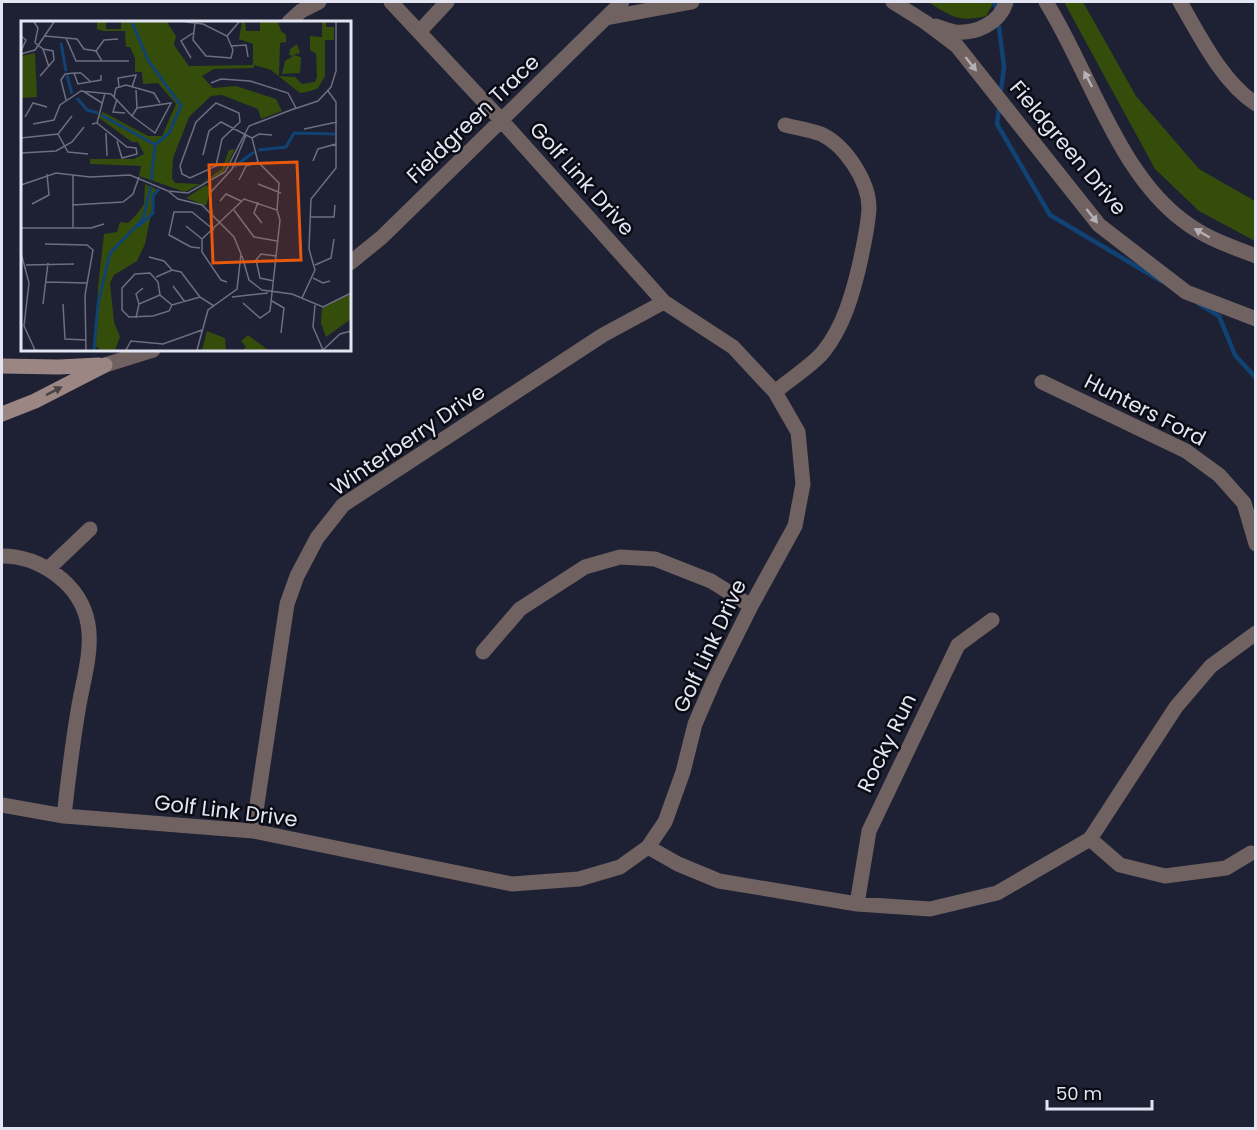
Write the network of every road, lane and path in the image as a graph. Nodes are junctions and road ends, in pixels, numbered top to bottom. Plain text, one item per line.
1 (319, 2) edge
2 (391, 2) edge
3 (447, 2) edge
4 (622, 2) edge
5 (692, 2) edge
6 (893, 2) edge
7 (1006, 2) edge
8 (1046, 2) edge
9 (1180, 2) edge
10 (606, 18) junction
11 (290, 21) edge
12 (925, 22) junction
13 (419, 32) junction
14 (1256, 104) edge
15 (502, 121) junction
16 (785, 125) dead end
17 (1256, 256) edge
18 (351, 262) edge
19 (664, 302) junction
20 (1256, 319) edge
21 (150, 351) edge
22 (105, 365) junction
23 (2, 366) edge
24 (1042, 382) dead end
25 (775, 392) junction
26 (2, 414) edge
27 (90, 529) dead end
28 (1256, 544) edge
29 (2, 556) edge
30 (49, 568) junction
31 (751, 606) junction
32 (992, 620) dead end
33 (1256, 633) edge
34 (483, 652) dead end
35 (2, 805) edge
36 (64, 816) junction
37 (252, 831) junction
38 (1090, 839) junction
39 (648, 847) junction
40 (1251, 853) dead end
41 (857, 904) junction

1 - 11 street
2 - 13 street, Golf Link Drive
3 - 13 street
4 - 10 street, Fieldgreen Trace
5 - 10 street
6 - 12 street, Fieldgreen Drive
7 - 12 street
17 -> 8 street, Fieldgreen Drive
9 - 14 street
10 - 15 street, Fieldgreen Trace
12 -> 20 street, Fieldgreen Drive
13 - 15 street, Golf Link Drive
15 - 18 street, Fieldgreen Trace
15 - 19 street, Golf Link Drive
16 - 25 street
19 - 25 street, Golf Link Drive
19 - 37 street, Winterberry Drive
21 - 22 street
22 - 23 street
26 -> 22 street
24 - 28 street, Hunters Ford
25 - 31 street, Golf Link Drive
27 - 30 street
29 - 30 street
30 - 36 street
31 - 34 street
31 - 39 street, Golf Link Drive
32 - 41 street, Rocky Run
33 - 38 street
35 - 36 street, Golf Link Drive
36 - 37 street, Golf Link Drive
37 - 39 street, Golf Link Drive
38 - 40 street
38 - 41 street
39 - 41 street

